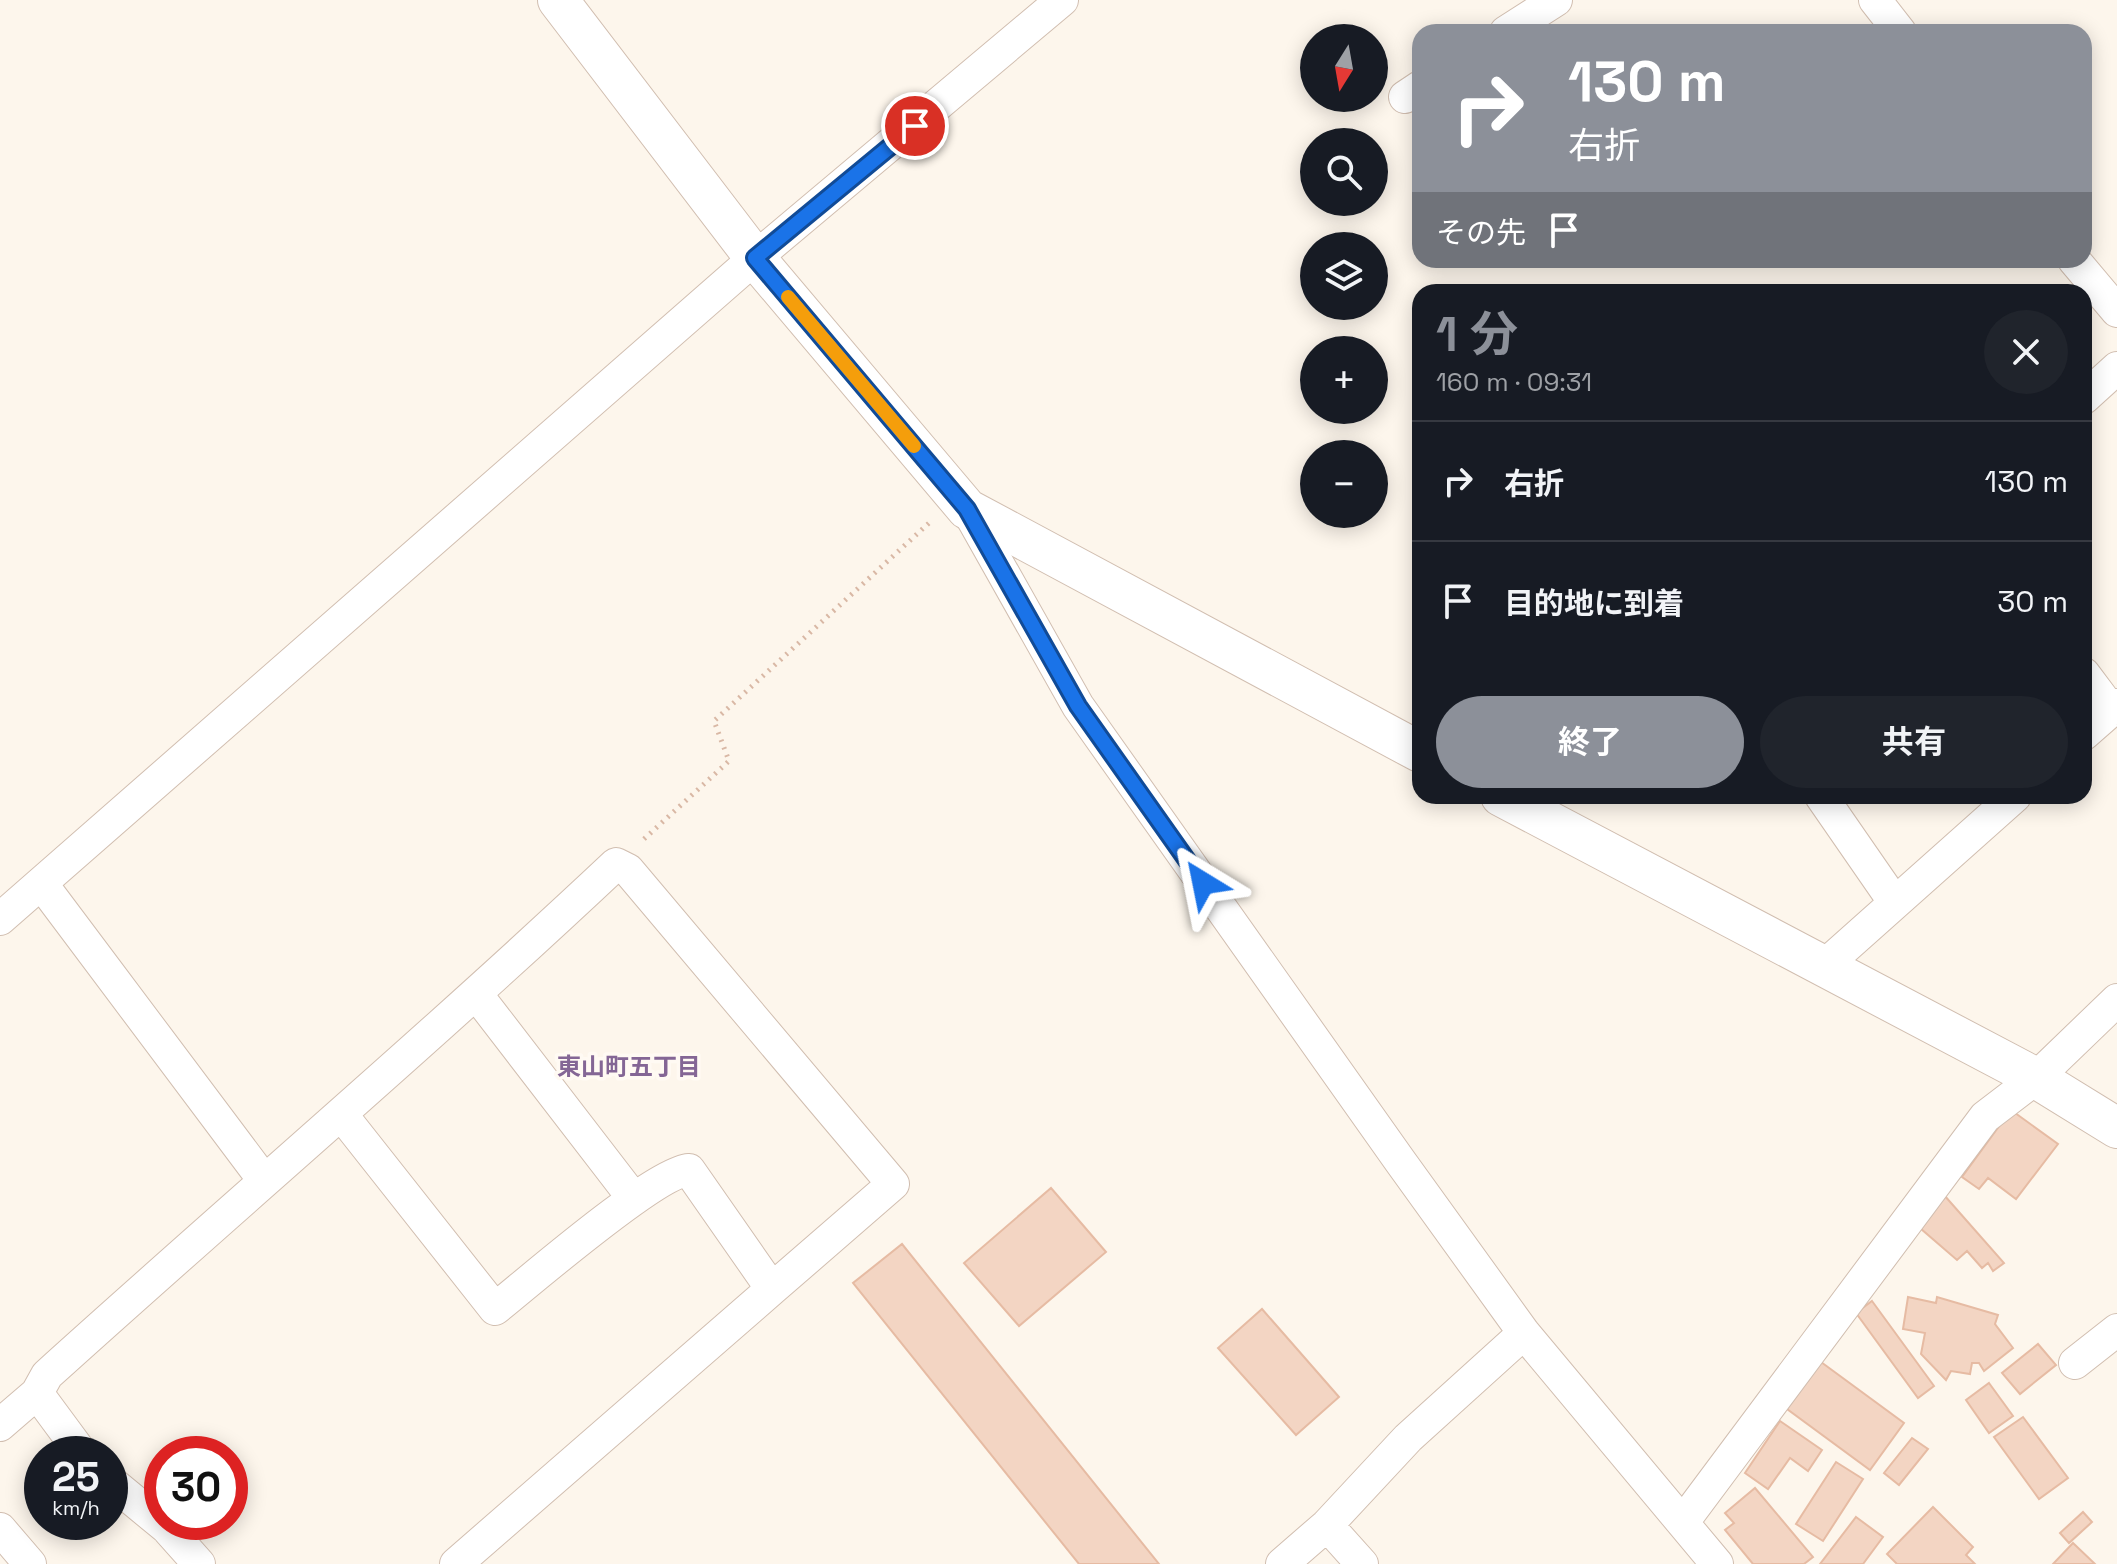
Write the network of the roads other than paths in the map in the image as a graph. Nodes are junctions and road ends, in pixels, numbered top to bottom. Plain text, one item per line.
1 (558, 0) edge
2 (1062, 0) edge
3 (1556, 0) edge
4 (1875, 0) edge
5 (1518, 24) edge
6 (1894, 24) edge
7 (755, 258) junction
8 (2081, 268) edge
9 (2117, 311) edge
10 (2117, 368) edge
11 (2092, 391) edge
12 (962, 503) junction
13 (2092, 683) edge
14 (2114, 707) edge
15 (2092, 727) edge
16 (1412, 748) edge
17 (1516, 804) edge
18 (1827, 804) edge
19 (2006, 804) edge
20 (41, 883) junction
21 (1895, 903) junction
22 (0, 919) edge
23 (1822, 968) junction
24 (477, 995) junction
25 (2117, 1000) edge
26 (2036, 1078) junction
27 (341, 1114) junction
28 (2117, 1128) edge
29 (263, 1179) junction
30 (634, 1199) junction
31 (772, 1289) junction
32 (2117, 1330) edge
33 (1524, 1333) junction
34 (2075, 1363) dead end
35 (37, 1393) junction
36 (0, 1425) edge
37 (69, 1436) edge
38 (128, 1496) edge
39 (1683, 1522) junction
40 (1327, 1525) junction
41 (0, 1529) edge
42 (1707, 1559) edge
43 (30, 1564) edge
44 (199, 1564) edge
45 (456, 1564) edge
46 (1282, 1564) edge
47 (1362, 1564) edge

1 - 7 street
2 - 7 street
3 - 5 street
4 - 6 street
7 - 12 street
7 - 20 street
8 - 9 street
10 - 11 street
12 - 16 street
12 - 33 street
13 - 14 street
14 - 15 street
17 - 23 street
18 - 21 street
19 - 21 street
20 - 22 street
20 - 29 street
21 - 23 street
23 - 26 street
24 - 27 street
24 - 30 street
24 - 31 street
25 - 26 street
26 - 28 street
26 - 39 street
27 - 29 street
27 - 30 street
29 - 35 street
30 - 31 street
31 - 45 street
32 - 34 street
33 - 39 street
33 - 40 street
35 - 36 street
35 - 37 street
38 - 44 street
39 - 42 street
40 - 46 street
40 - 47 street
41 - 43 street

